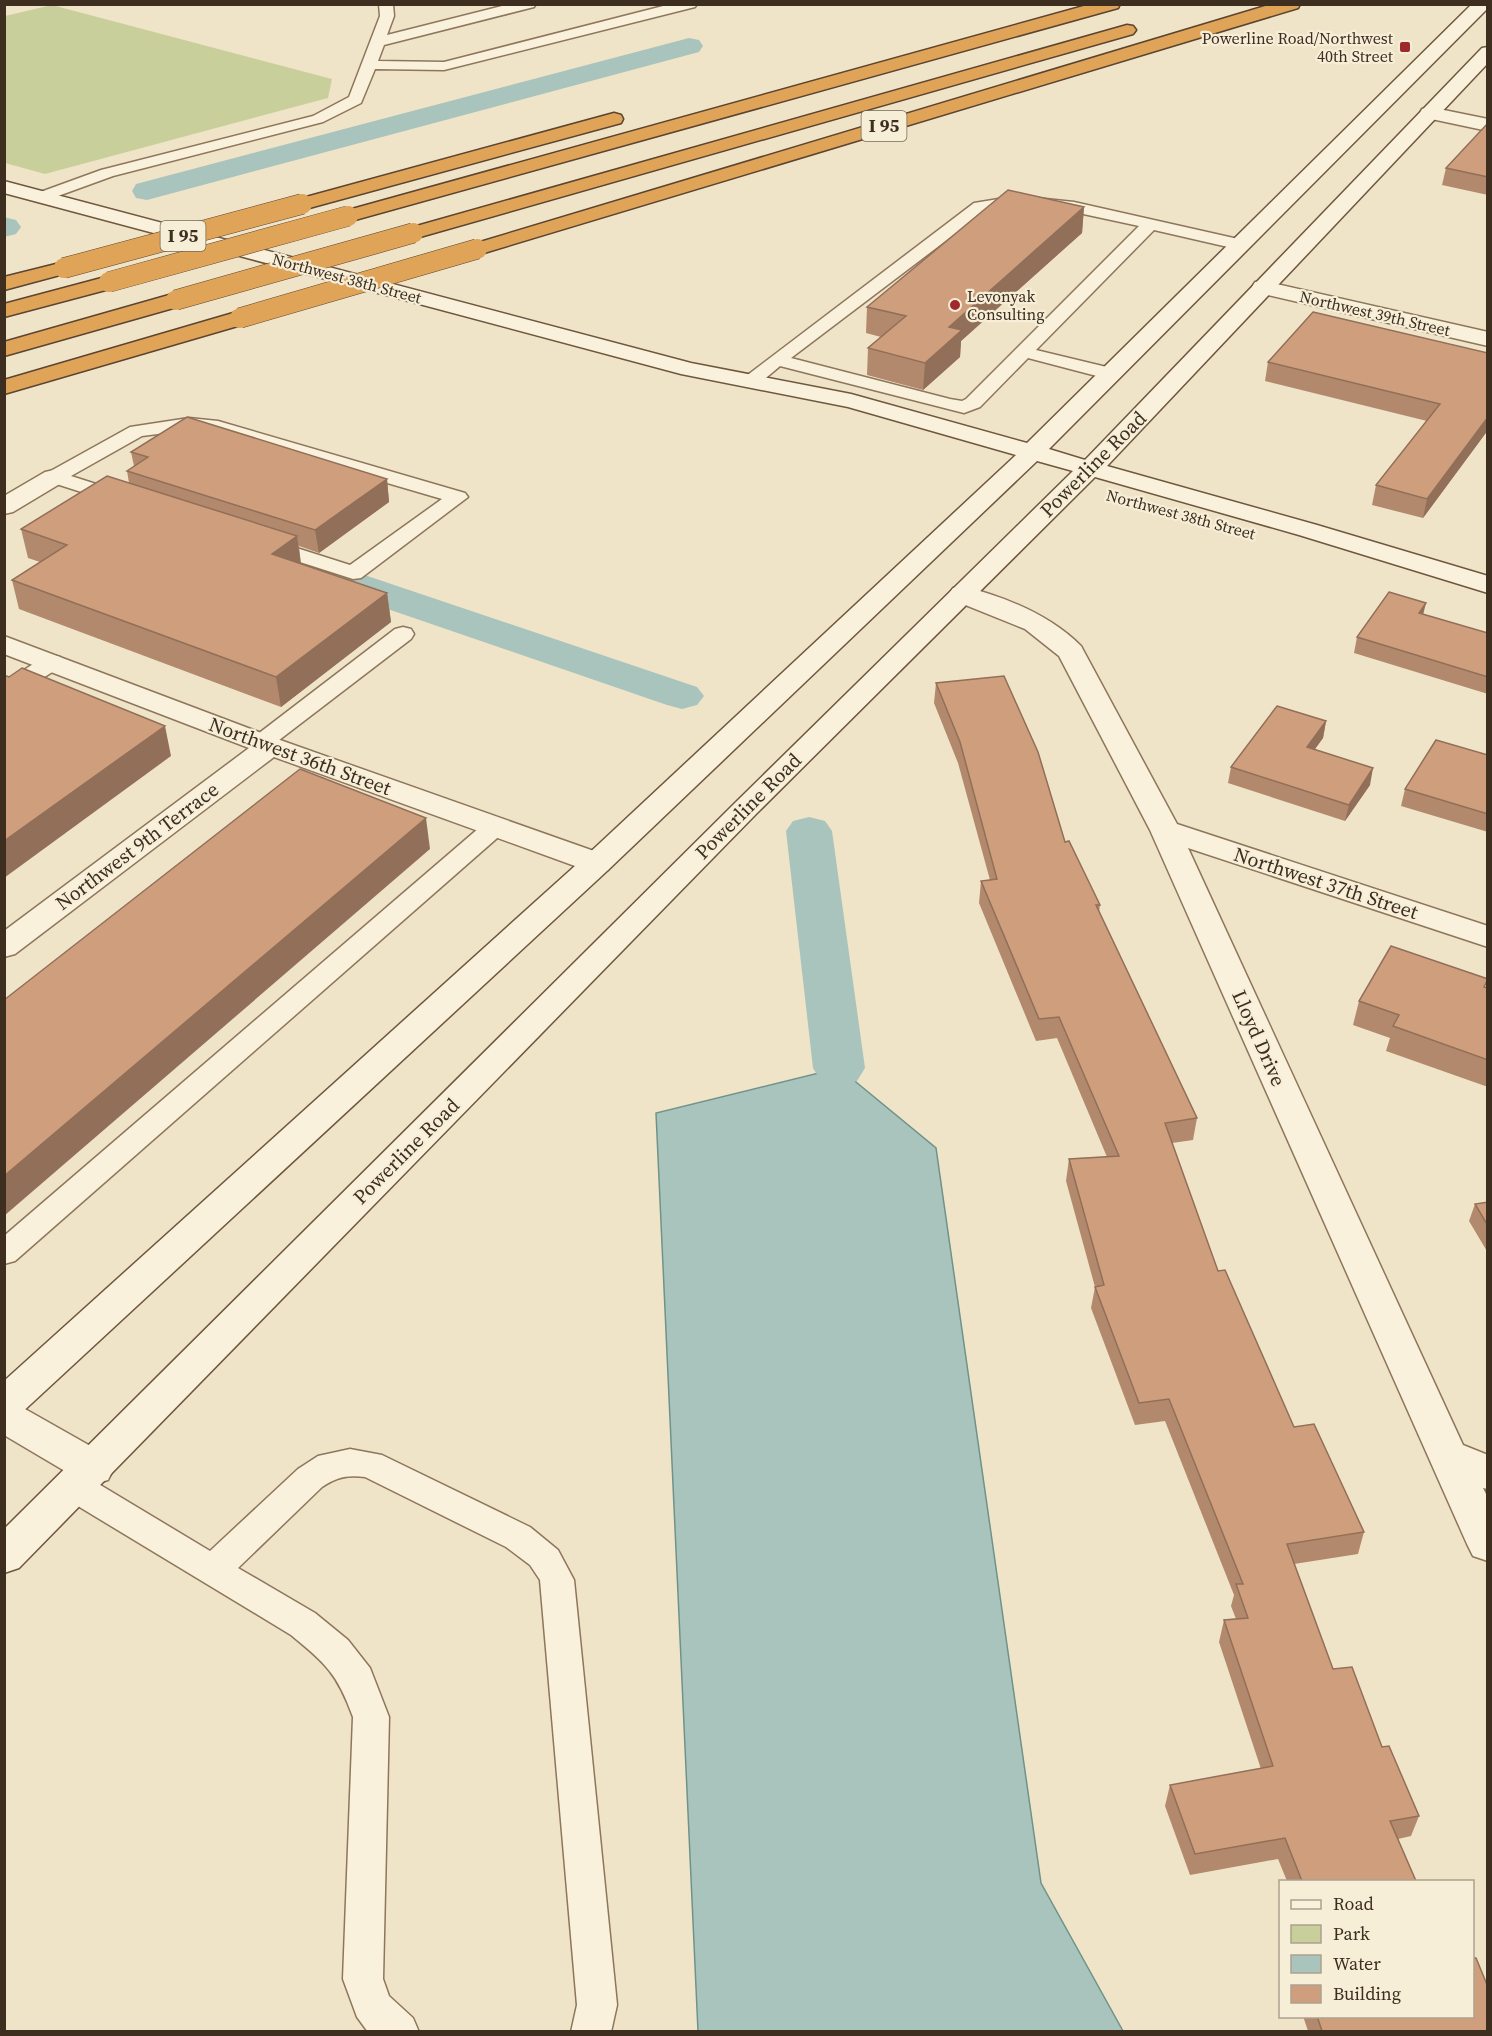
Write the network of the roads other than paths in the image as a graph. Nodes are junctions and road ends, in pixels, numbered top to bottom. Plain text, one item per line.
1 (386, 4) edge
2 (530, 4) edge
3 (690, 4) edge
4 (1112, 4) edge
5 (1292, 4) edge
6 (1482, 4) edge
7 (1148, 24) dead end
8 (378, 42) junction
9 (1488, 52) edge
10 (370, 64) junction
11 (1419, 67) junction
12 (1420, 103) junction
13 (634, 113) dead end
14 (1488, 125) edge
15 (1374, 130) junction
16 (1378, 167) junction
17 (4, 187) edge
18 (41, 196) junction
19 (1151, 224) junction
20 (1241, 244) junction
21 (4, 284) edge
22 (1263, 287) junction
23 (4, 311) edge
24 (1488, 339) edge
25 (4, 349) edge
26 (1024, 352) junction
27 (778, 360) junction
28 (689, 369) junction
29 (1112, 374) junction
30 (750, 380) junction
31 (4, 387) edge
32 (1024, 461) junction
33 (54, 477) junction
34 (1081, 477) junction
35 (4, 507) edge
36 (1479, 583) edge
37 (962, 594) junction
38 (403, 634) dead end
39 (4, 644) edge
40 (52, 662) junction
41 (4, 693) edge
42 (266, 744) junction
43 (495, 826) junction
44 (1166, 830) junction
45 (597, 863) junction
46 (1488, 937) edge
47 (4, 947) edge
48 (4, 1253) edge
49 (4, 1405) edge
50 (4, 1416) edge
51 (1447, 1456) junction
52 (1488, 1473) edge
53 (84, 1477) junction
54 (1488, 1544) edge
55 (4, 1556) edge
56 (214, 1569) junction
57 (399, 2031) edge
58 (591, 2031) edge

1 - 8 lane
2 - 8 lane
3 - 10 lane
4 - 23 highway, bridge
5 - 31 highway, I 95, bridge
6 - 11 main road
7 - 25 highway, bridge
8 - 10 lane
9 - 12 main road, Powerline Road
10 - 18 lane
11 - 12 main road
11 - 15 main road
12 - 14 main road
12 - 16 main road, Powerline Road
13 - 21 highway, I 95, bridge
15 - 16 main road
15 - 20 main road
16 - 22 main road, Powerline Road
17 - 18 main road, Northwest 38th Street
18 - 28 main road, Northwest 38th Street
19 - 20 lane
19 - 26 lane
19 - 27 lane
20 - 29 main road
22 - 24 main road, Northwest 39th Street
22 - 34 main road, Powerline Road
26 - 27 lane
26 - 29 lane
27 - 30 lane
28 - 30 main road, Northwest 38th Street
28 - 32 main road, Northwest 38th Street
29 - 32 main road
30 - 32 main road, Northwest 38th Street
32 - 34 main road, Northwest 38th Street
32 - 45 main road
33 - 33 lane
33 - 35 main road
34 - 36 main road, Northwest 38th Street
34 - 37 main road, Powerline Road
37 - 44 main road, Lloyd Drive
37 - 53 main road, Powerline Road
38 - 42 lane
39 - 40 main road, Northwest 36th Street
40 - 41 lane
40 - 42 main road, Northwest 36th Street
42 - 43 main road, Northwest 36th Street
42 - 47 main road, Northwest 9th Terrace
43 - 45 main road, Northwest 36th Street
43 - 48 lane
44 - 46 main road, Northwest 37th Street
44 - 51 main road, Lloyd Drive
45 - 49 main road
50 - 53 main road
51 - 52 main road
51 - 54 main road, Lloyd Drive
53 - 55 main road, Powerline Road
53 - 56 lane
56 - 57 lane
56 - 58 lane

